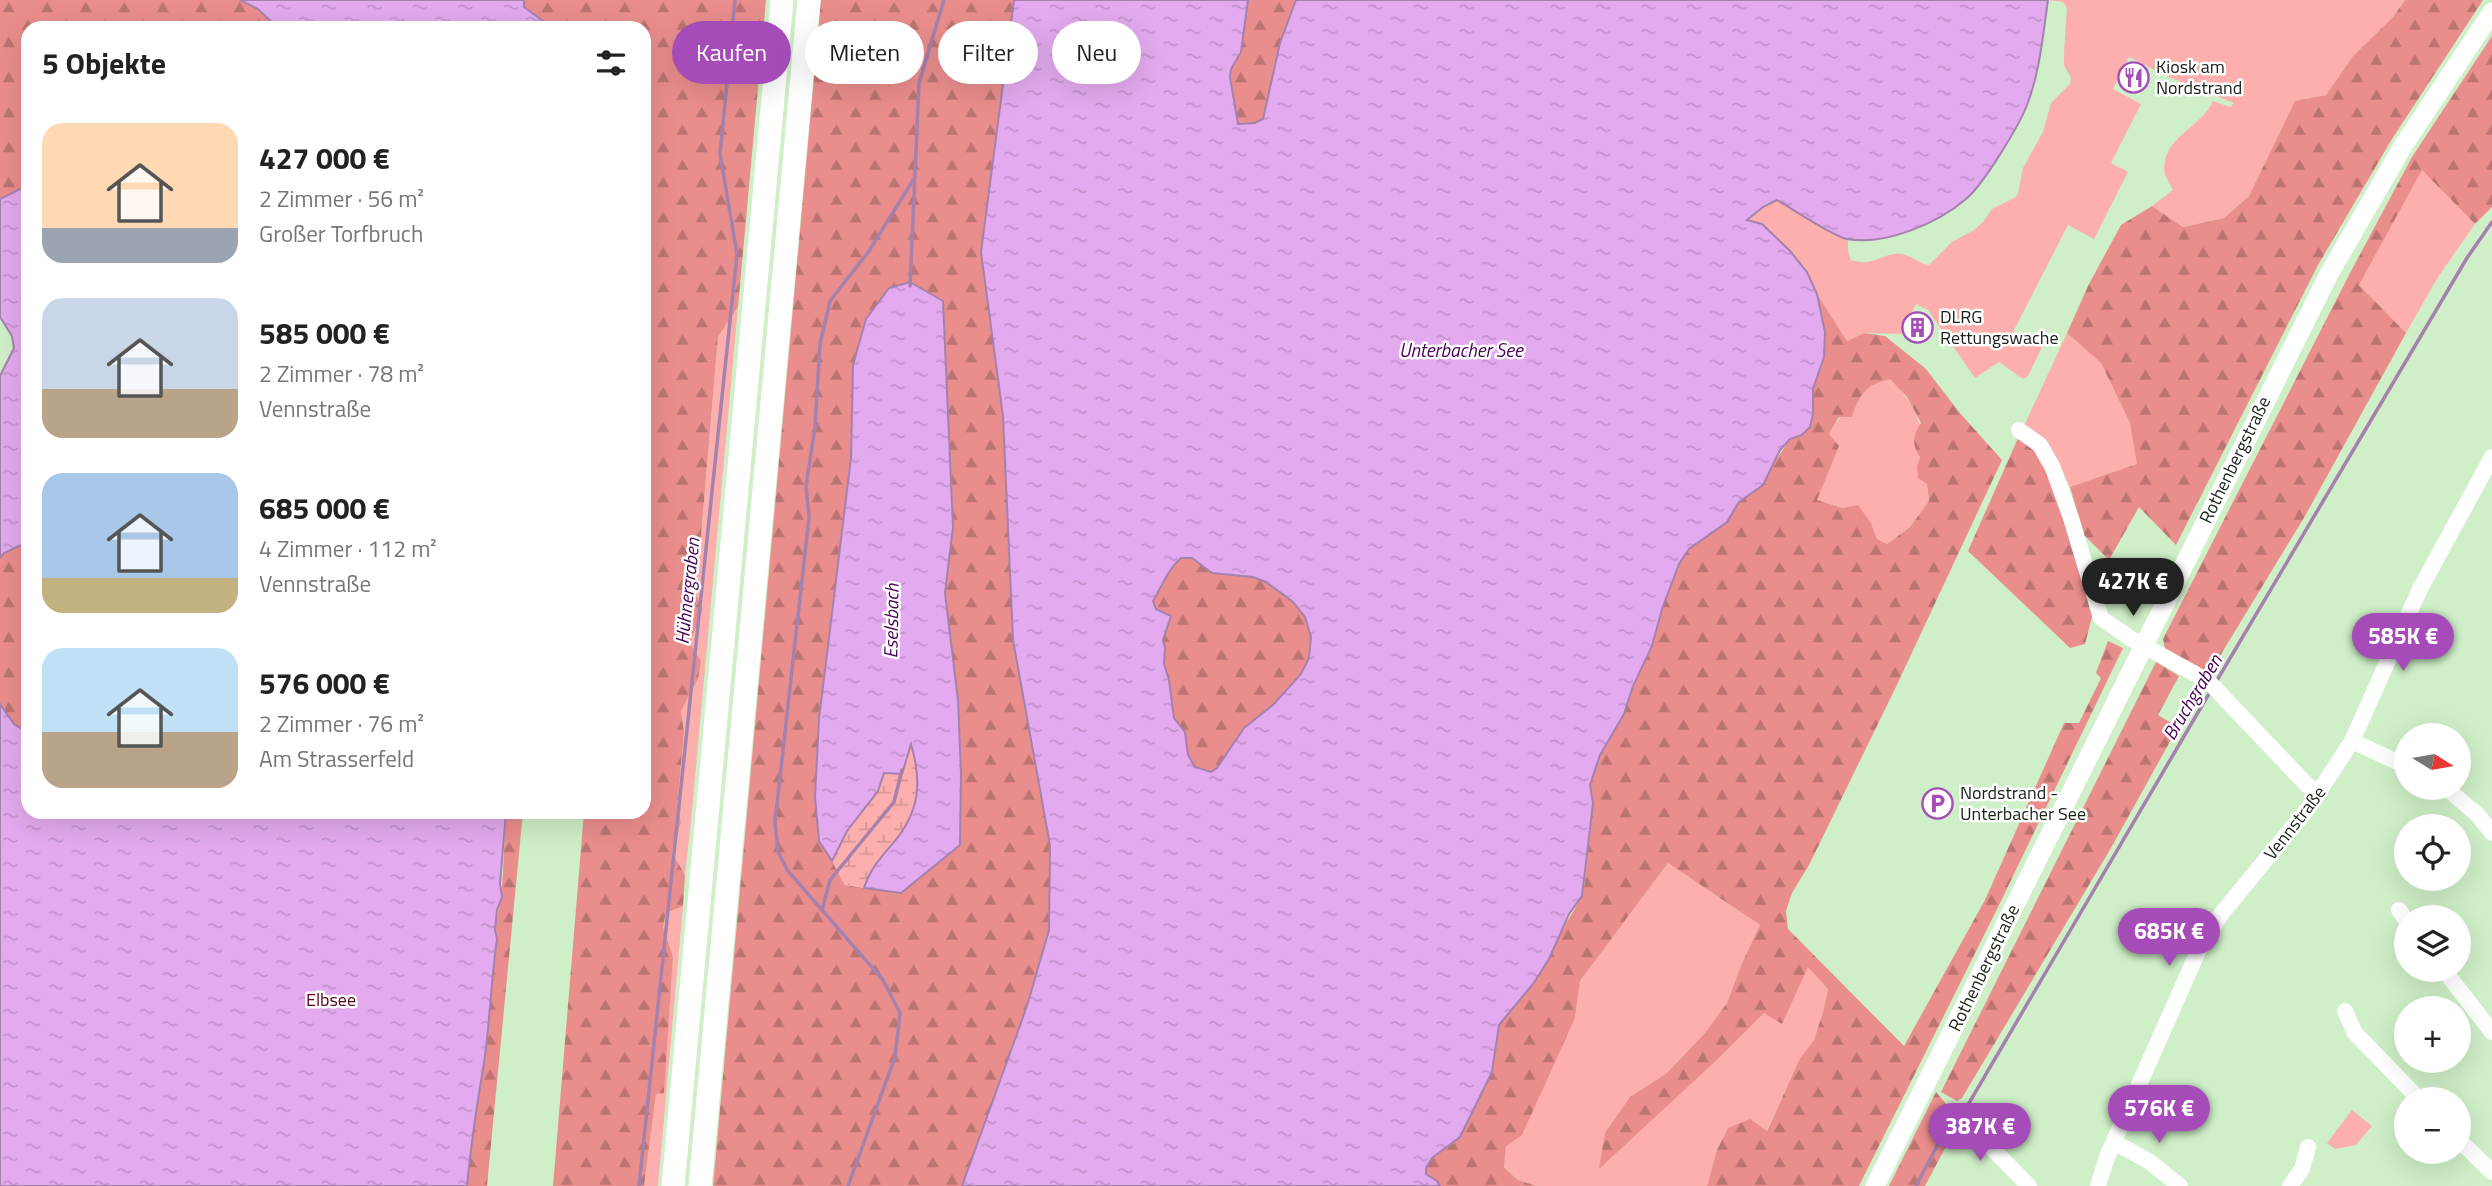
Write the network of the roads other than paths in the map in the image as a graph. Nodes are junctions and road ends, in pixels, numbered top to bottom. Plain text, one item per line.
1 (782, 0) edge
2 (809, 0) edge
3 (2492, 12) edge
4 (2019, 430) dead end
5 (2492, 457) edge
6 (2144, 645) junction
7 (2352, 741) junction
8 (2394, 760) edge
9 (2319, 793) junction
10 (2460, 800) edge
11 (2492, 832) edge
12 (2453, 982) edge
13 (2345, 1011) dead end
14 (2492, 1032) edge
15 (2407, 1087) edge
16 (1977, 1119) dead end
17 (2114, 1142) junction
18 (2308, 1147) dead end
19 (2471, 1152) edge
20 (2492, 1172) edge
21 (673, 1186) edge
22 (700, 1186) edge
23 (1875, 1186) edge
24 (2029, 1186) edge
25 (2098, 1186) edge
26 (2180, 1186) edge
27 (2290, 1186) edge

1 - 21 highway
2 - 22 highway
3 - 6 main road, Rothenbergstraße
4 - 6 street
5 - 7 street, Vennstraße
6 - 9 street
6 - 23 main road, Rothenbergstraße
7 - 8 street
7 - 9 street, Vennstraße
9 - 17 street, Vennstraße
10 - 11 street
12 - 14 street
13 - 15 street
16 - 24 street
17 - 25 street, Vennstraße
17 - 26 street
18 - 27 street
19 - 20 street

